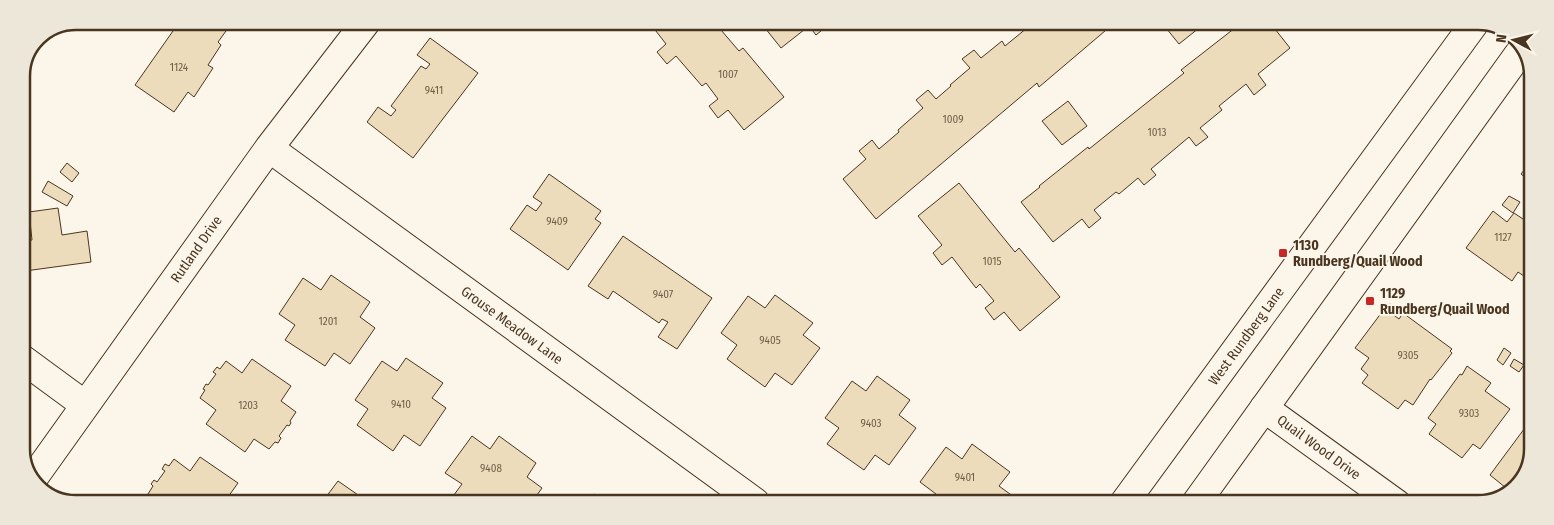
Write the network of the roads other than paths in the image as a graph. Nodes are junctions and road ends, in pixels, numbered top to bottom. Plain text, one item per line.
1 (360, 30) edge
2 (1470, 30) edge
3 (1518, 55) edge
4 (269, 148) junction
5 (30, 365) edge
6 (85, 405) junction
7 (1264, 408) junction
8 (37, 473) edge
9 (745, 495) edge
10 (1130, 495) edge
11 (1202, 495) edge
12 (1385, 495) edge

1 - 4 street, Rutland Drive
2 - 10 street, West Rundberg Lane
3 - 7 street
4 - 6 street, Rutland Drive
4 - 9 street, Grouse Meadow Lane
5 - 6 street
6 - 8 street, Rutland Drive
7 - 11 street
7 - 12 street, Quail Wood Drive

